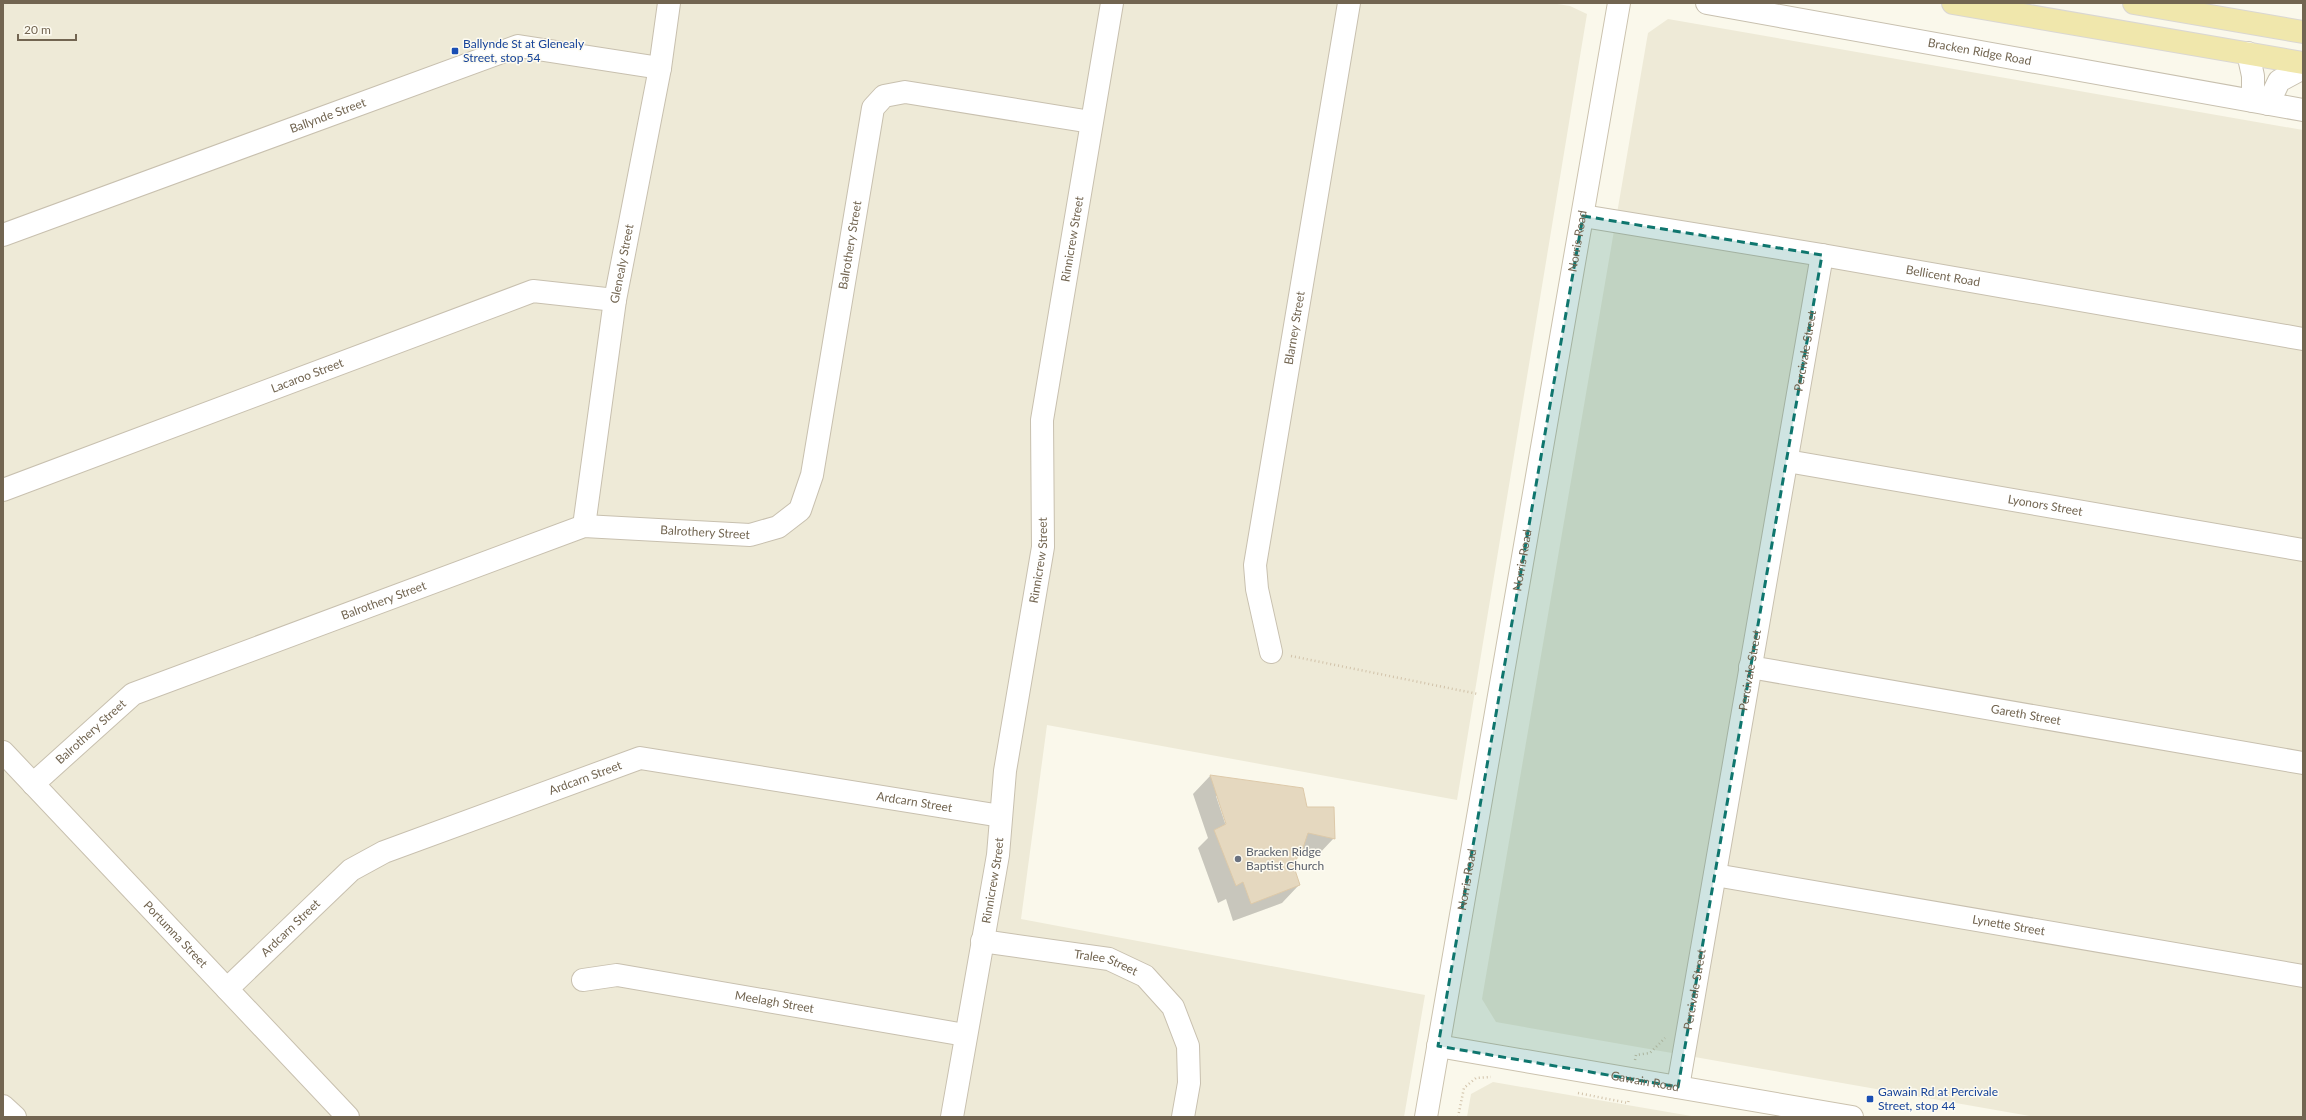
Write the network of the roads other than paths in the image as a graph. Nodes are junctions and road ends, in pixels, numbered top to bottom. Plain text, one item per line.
1 (669, 3) edge
2 (1112, 3) edge
3 (1350, 3) edge
4 (1619, 3) edge
5 (1707, 3) edge
6 (1953, 3) edge
7 (2134, 3) edge
8 (2196, 8) edge
9 (2303, 32) edge
10 (2248, 53) junction
11 (2303, 63) edge
12 (660, 68) junction
13 (2303, 68) edge
14 (2260, 103) junction
15 (2303, 110) edge
16 (1091, 122) junction
17 (1583, 216) junction
18 (3, 235) edge
19 (1822, 255) junction
20 (616, 300) junction
21 (2303, 339) edge
22 (1787, 461) junction
23 (3, 490) edge
24 (584, 526) junction
25 (2303, 550) edge
26 (1270, 652) road end
27 (1750, 667) junction
28 (3, 752) edge
29 (2303, 763) edge
30 (34, 784) junction
31 (1001, 816) junction
32 (1715, 875) junction
33 (982, 941) junction
34 (2303, 976) edge
35 (583, 980) dead end
36 (227, 989) junction
37 (965, 1035) junction
38 (1438, 1046) junction
39 (1678, 1087) junction
40 (3, 1106) edge
41 (15, 1117) edge
42 (348, 1117) edge
43 (952, 1117) edge
44 (1183, 1117) edge
45 (1426, 1117) edge
46 (1852, 1117) edge

1 - 12 street, Glenealy Street
2 - 16 street, Rinnicrew Street
3 - 26 street, Blarney Street
4 - 17 street, Norris Road
5 - 14 street, Bracken Ridge Road
6 - 10 main road
7 - 8 main road
8 - 9 main road
10 - 11 main road
10 - 14 street
12 - 18 street, Ballynde Street
12 - 20 street, Glenealy Street
13 - 14 street
14 - 15 street, Bracken Ridge Road
16 - 24 street, Balrothery Street
16 - 31 street, Rinnicrew Street
17 - 19 street, Bellicent Road
17 - 38 street, Norris Road
19 - 21 street, Bellicent Road
19 - 22 street, Percivale Street
20 - 23 street, Lacaroo Street
20 - 24 street, Glenealy Street
22 - 25 street, Lyonors Street
22 - 27 street, Percivale Street
24 - 30 street, Balrothery Street
27 - 29 street, Gareth Street
27 - 32 street, Percivale Street
28 - 30 street, Portumna Street
30 - 36 street, Portumna Street
31 - 33 street, Rinnicrew Street
31 - 36 street, Ardcarn Street
32 - 34 street, Lynette Street
32 - 39 street, Percivale Street
33 - 37 street, Rinnicrew Street
33 - 44 street, Tralee Street
35 - 37 street, Meelagh Street
36 - 42 street, Portumna Street
37 - 43 street, Rinnicrew Street
38 - 39 street, Gawain Road
38 - 45 street, Norris Road
39 - 46 street, Gawain Road
40 - 41 street

